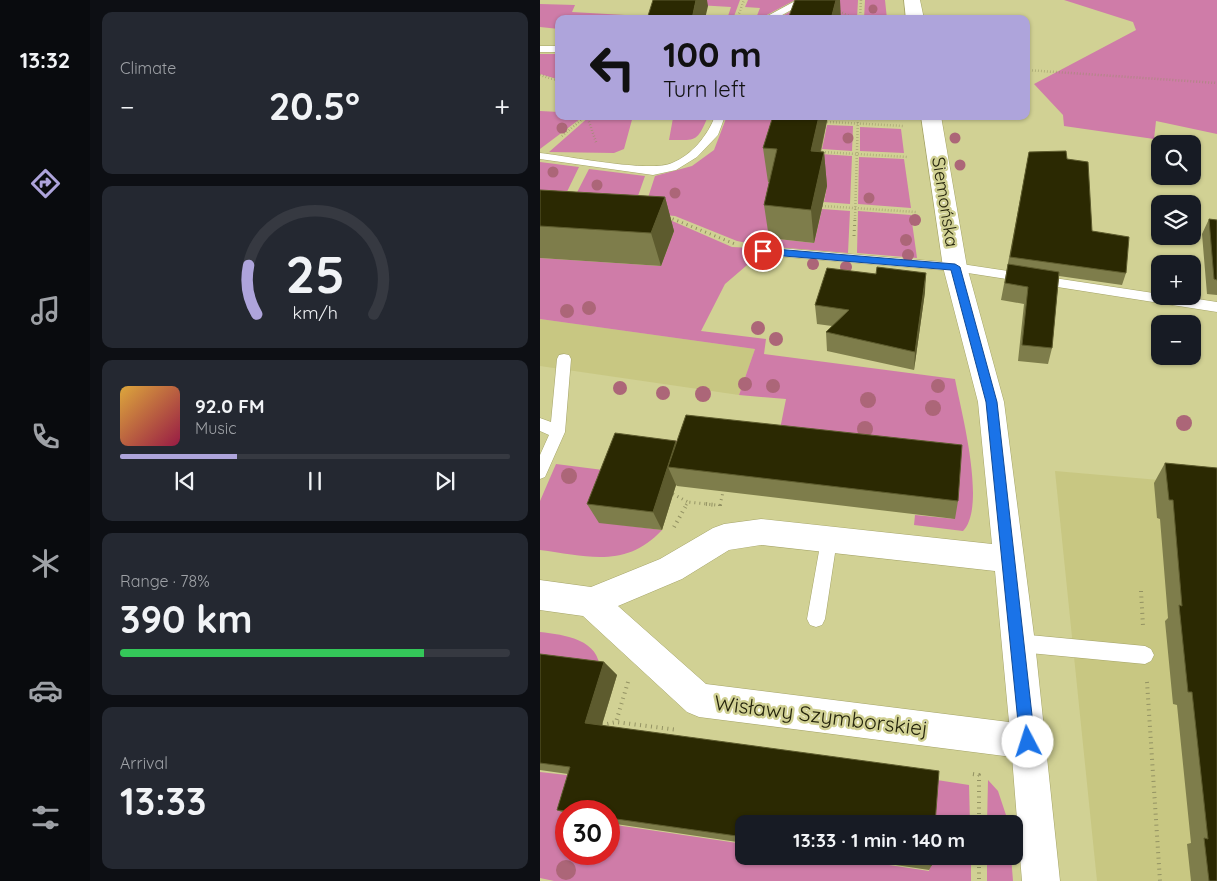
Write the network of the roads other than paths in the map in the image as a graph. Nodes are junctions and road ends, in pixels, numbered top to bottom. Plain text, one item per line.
1 (804, 0) edge
2 (912, 0) edge
3 (776, 15) edge
4 (914, 15) edge
5 (540, 49) edge
6 (555, 49) edge
7 (719, 120) edge
8 (932, 120) edge
9 (540, 156) edge
10 (758, 247) dead end
11 (955, 267) junction
12 (1217, 307) edge
13 (564, 359) dead end
14 (540, 424) edge
15 (558, 432) junction
16 (540, 472) edge
17 (829, 540) junction
18 (1009, 558) junction
19 (540, 595) edge
20 (591, 602) junction
21 (816, 619) dead end
22 (1019, 643) junction
23 (1145, 655) road end
24 (1028, 742) junction
25 (1041, 881) edge

1 - 3 lane
2 - 4 street
5 - 6 lane
7 - 9 lane
8 - 11 street, Siemońska
10 - 11 lane
11 - 12 lane
11 - 18 street, Siemońska
13 - 15 lane
14 - 15 lane
15 - 16 lane
17 - 18 street
17 - 20 street
17 - 21 lane
18 - 22 street, Siemońska
19 - 20 street
20 - 24 street, Wisławy Szymborskiej
22 - 23 lane
22 - 24 street, Siemońska
24 - 25 street, Siemońska

